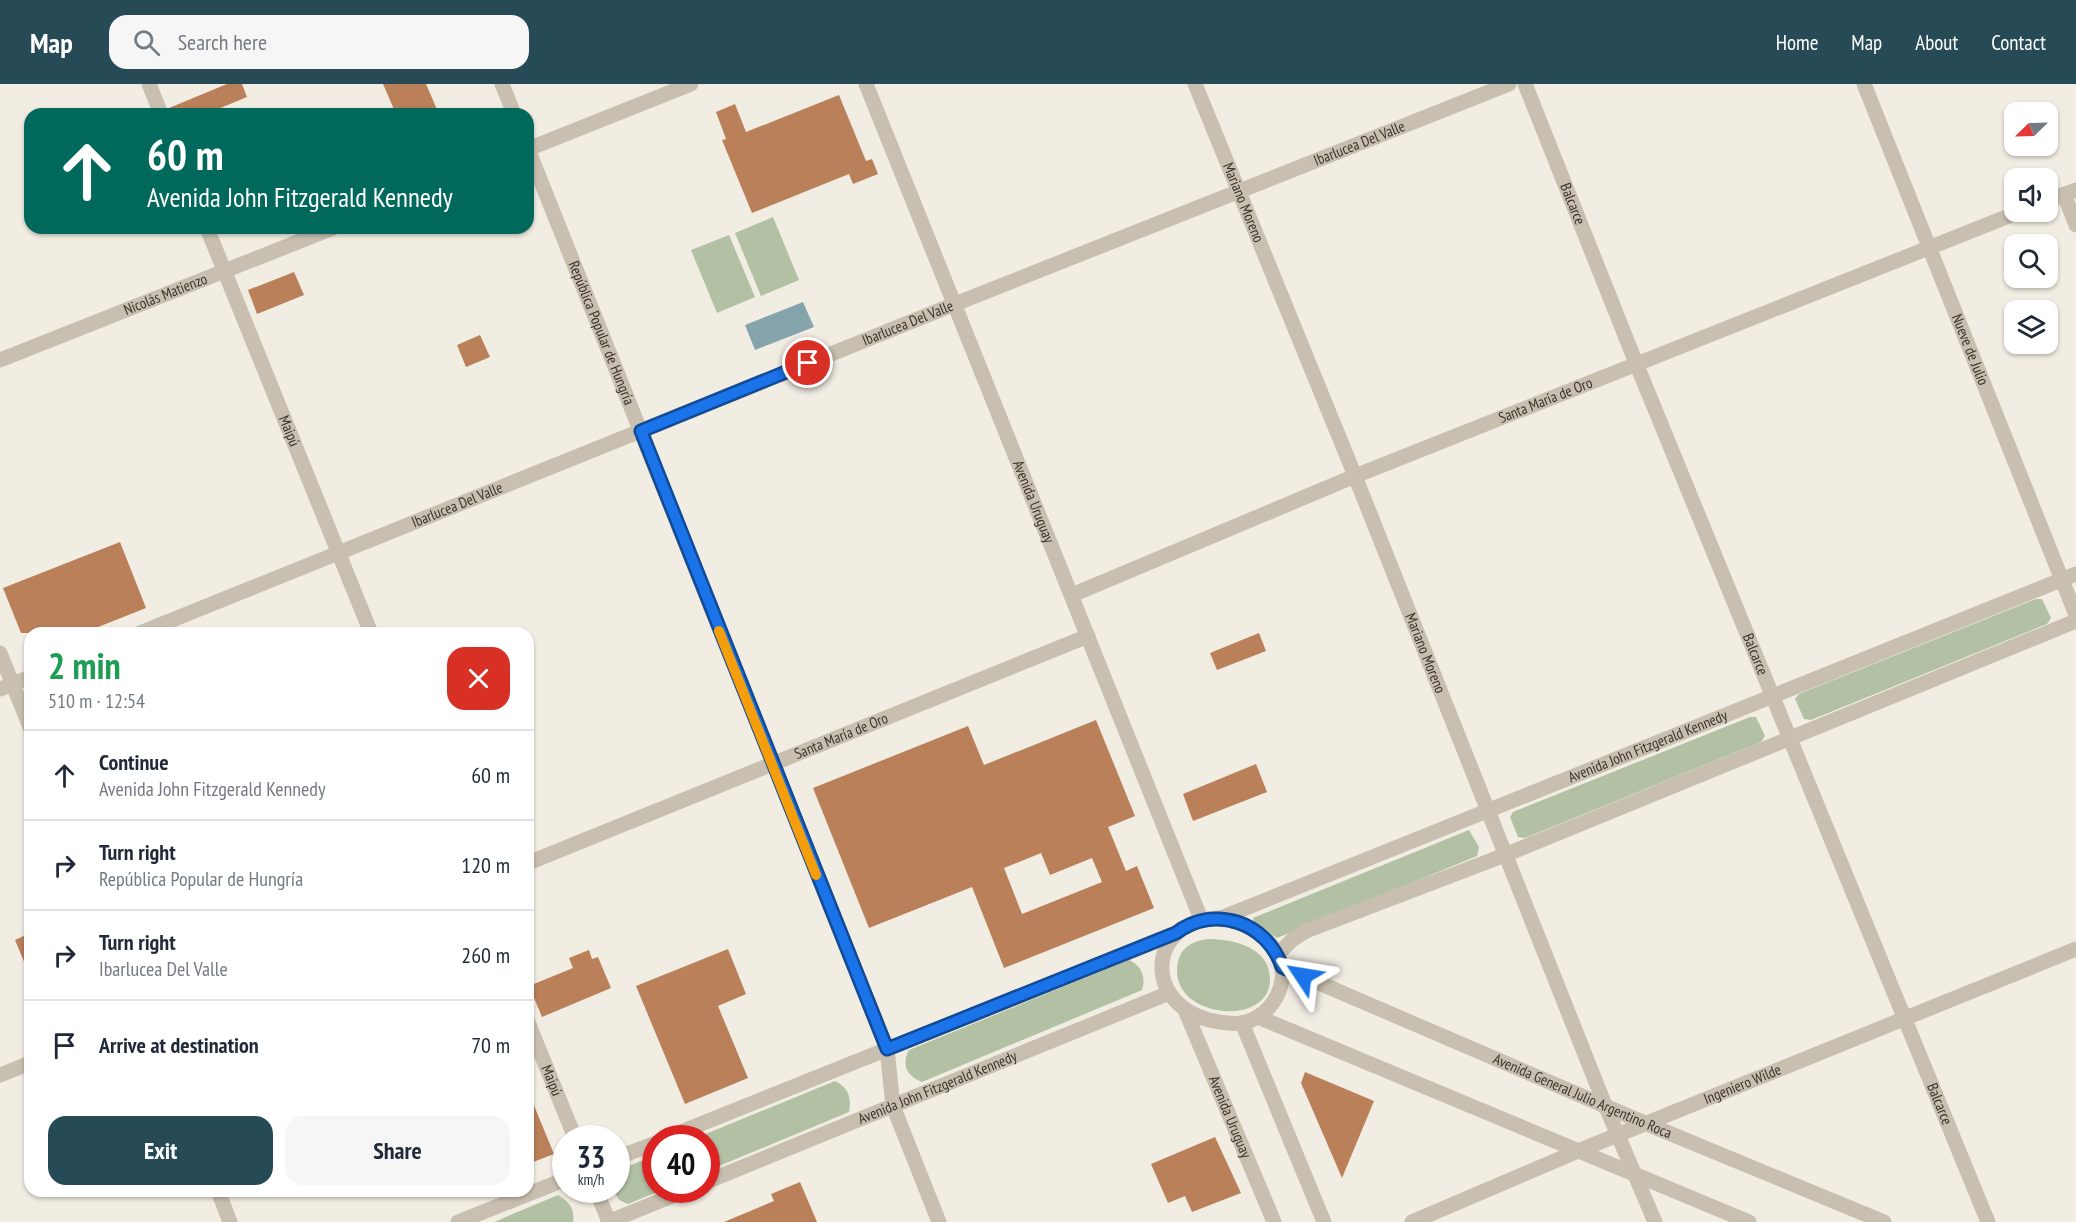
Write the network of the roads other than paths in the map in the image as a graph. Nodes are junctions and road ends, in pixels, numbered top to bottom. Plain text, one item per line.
1 (148, 84) edge
2 (502, 84) edge
3 (691, 84) edge
4 (867, 84) edge
5 (1195, 84) edge
6 (1509, 84) edge
7 (1525, 84) edge
8 (1864, 84) edge
9 (158, 108) edge
10 (512, 108) edge
11 (534, 147) edge
12 (534, 164) edge
13 (1239, 191) junction
14 (2070, 192) edge
15 (2004, 218) edge
16 (2076, 225) edge
17 (209, 234) edge
18 (318, 234) edge
19 (1930, 246) junction
20 (225, 272) junction
21 (955, 304) junction
22 (0, 360) edge
23 (1636, 363) junction
24 (641, 431) junction
25 (1355, 476) junction
26 (338, 552) junction
27 (2069, 577) edge
28 (1072, 595) junction
29 (2076, 615) edge
30 (2076, 621) edge
31 (155, 627) edge
32 (369, 627) edge
33 (1088, 636) junction
34 (0, 652) edge
35 (24, 680) edge
36 (6, 687) edge
37 (1772, 696) junction
38 (24, 717) edge
39 (1790, 737) junction
40 (772, 765) junction
41 (1487, 811) junction
42 (1505, 855) junction
43 (534, 861) edge
44 (1221, 918) junction
45 (1201, 919) junction
46 (1176, 933) junction
47 (2076, 949) edge
48 (1280, 960) junction
49 (1169, 993) junction
50 (1185, 1010) junction
51 (1258, 1017) junction
52 (1905, 1018) junction
53 (1242, 1023) junction
54 (534, 1037) edge
55 (887, 1049) junction
56 (24, 1065) edge
57 (0, 1075) edge
58 (1605, 1105) junction
59 (892, 1106) junction
60 (1647, 1124) junction
61 (570, 1125) edge
62 (698, 1125) edge
63 (1618, 1136) junction
64 (1578, 1151) junction
65 (1636, 1175) junction
66 (720, 1176) edge
67 (552, 1185) edge
68 (534, 1192) edge
69 (220, 1197) edge
70 (521, 1197) edge
71 (601, 1203) edge
72 (655, 1203) edge
73 (230, 1222) edge
74 (458, 1222) edge
75 (609, 1222) edge
76 (939, 1222) edge
77 (1274, 1222) edge
78 (1324, 1222) edge
79 (1412, 1222) edge
80 (1655, 1222) edge
81 (1749, 1222) edge
82 (1884, 1222) edge
83 (1988, 1222) edge

1 - 9 street
2 - 10 street
3 - 11 street
4 - 21 street, Avenida Uruguay
5 - 13 street, Mariano Moreno
6 - 13 street, Ibarlucea Del Valle
7 - 23 street, Balcarce
8 - 19 street, Nueve de Julio
12 - 24 street, República Popular de Hungría
13 - 21 street, Ibarlucea Del Valle
13 - 25 street, Mariano Moreno
14 - 16 street
15 - 19 street, Santa María de Oro
17 - 20 street, Maipú
18 - 20 street, Nicolás Matienzo
19 - 23 street, Santa María de Oro
19 - 27 street, Nueve de Julio
20 - 22 street, Nicolás Matienzo
20 - 26 street, Maipú
21 - 24 street, Ibarlucea Del Valle
21 - 28 street, Avenida Uruguay
23 - 25 street, Santa María de Oro
23 - 37 street, Balcarce
24 - 26 street, Ibarlucea Del Valle
24 - 40 street, República Popular de Hungría
25 - 28 street, Santa María de Oro
25 - 41 street, Mariano Moreno
26 - 31 street, Ibarlucea Del Valle
26 - 32 street, Maipú
27 - 29 street, Nueve de Julio
27 - 37 street, Avenida John Fitzgerald Kennedy
28 - 33 street, Avenida Uruguay
30 - 39 street
33 - 40 street, Santa María de Oro
33 - 45 street, Avenida Uruguay
34 - 36 street
35 - 36 street
36 - 38 street
37 - 39 street, Balcarce
37 - 41 street, Avenida John Fitzgerald Kennedy
39 - 42 street
39 - 52 street, Balcarce
40 - 43 street, Santa María de Oro
40 - 55 street, República Popular de Hungría
41 - 42 street, Mariano Moreno
41 - 44 street, Avenida John Fitzgerald Kennedy
42 - 48 street
42 - 58 street, Mariano Moreno
44 - 45 street
44 - 48 street
45 - 46 street
46 - 49 street
46 - 55 street
47 - 52 street, Ingeniero Wilde
48 - 51 street
48 - 58 street, Avenida General Julio Argentino Roca
49 - 50 street
49 - 59 street, Avenida John Fitzgerald Kennedy
50 - 53 street
50 - 77 street, Avenida Uruguay
51 - 53 street
51 - 64 street
52 - 60 street, Ingeniero Wilde
52 - 83 street, Balcarce
53 - 78 street
54 - 61 street, Maipú
55 - 59 street, República Popular de Hungría
55 - 62 street
56 - 57 street
58 - 60 street, Avenida General Julio Argentino Roca
58 - 63 street, Mariano Moreno
59 - 66 street, Avenida John Fitzgerald Kennedy
59 - 76 street, República Popular de Hungría
60 - 63 street, Ingeniero Wilde
60 - 82 street, Avenida General Julio Argentino Roca
63 - 64 street, Ingeniero Wilde
63 - 65 street, Mariano Moreno
64 - 65 street
64 - 79 street, Ingeniero Wilde
65 - 80 street, Mariano Moreno
65 - 81 street
67 - 68 street
69 - 73 street
70 - 74 street
71 - 75 street
72 - 75 street

